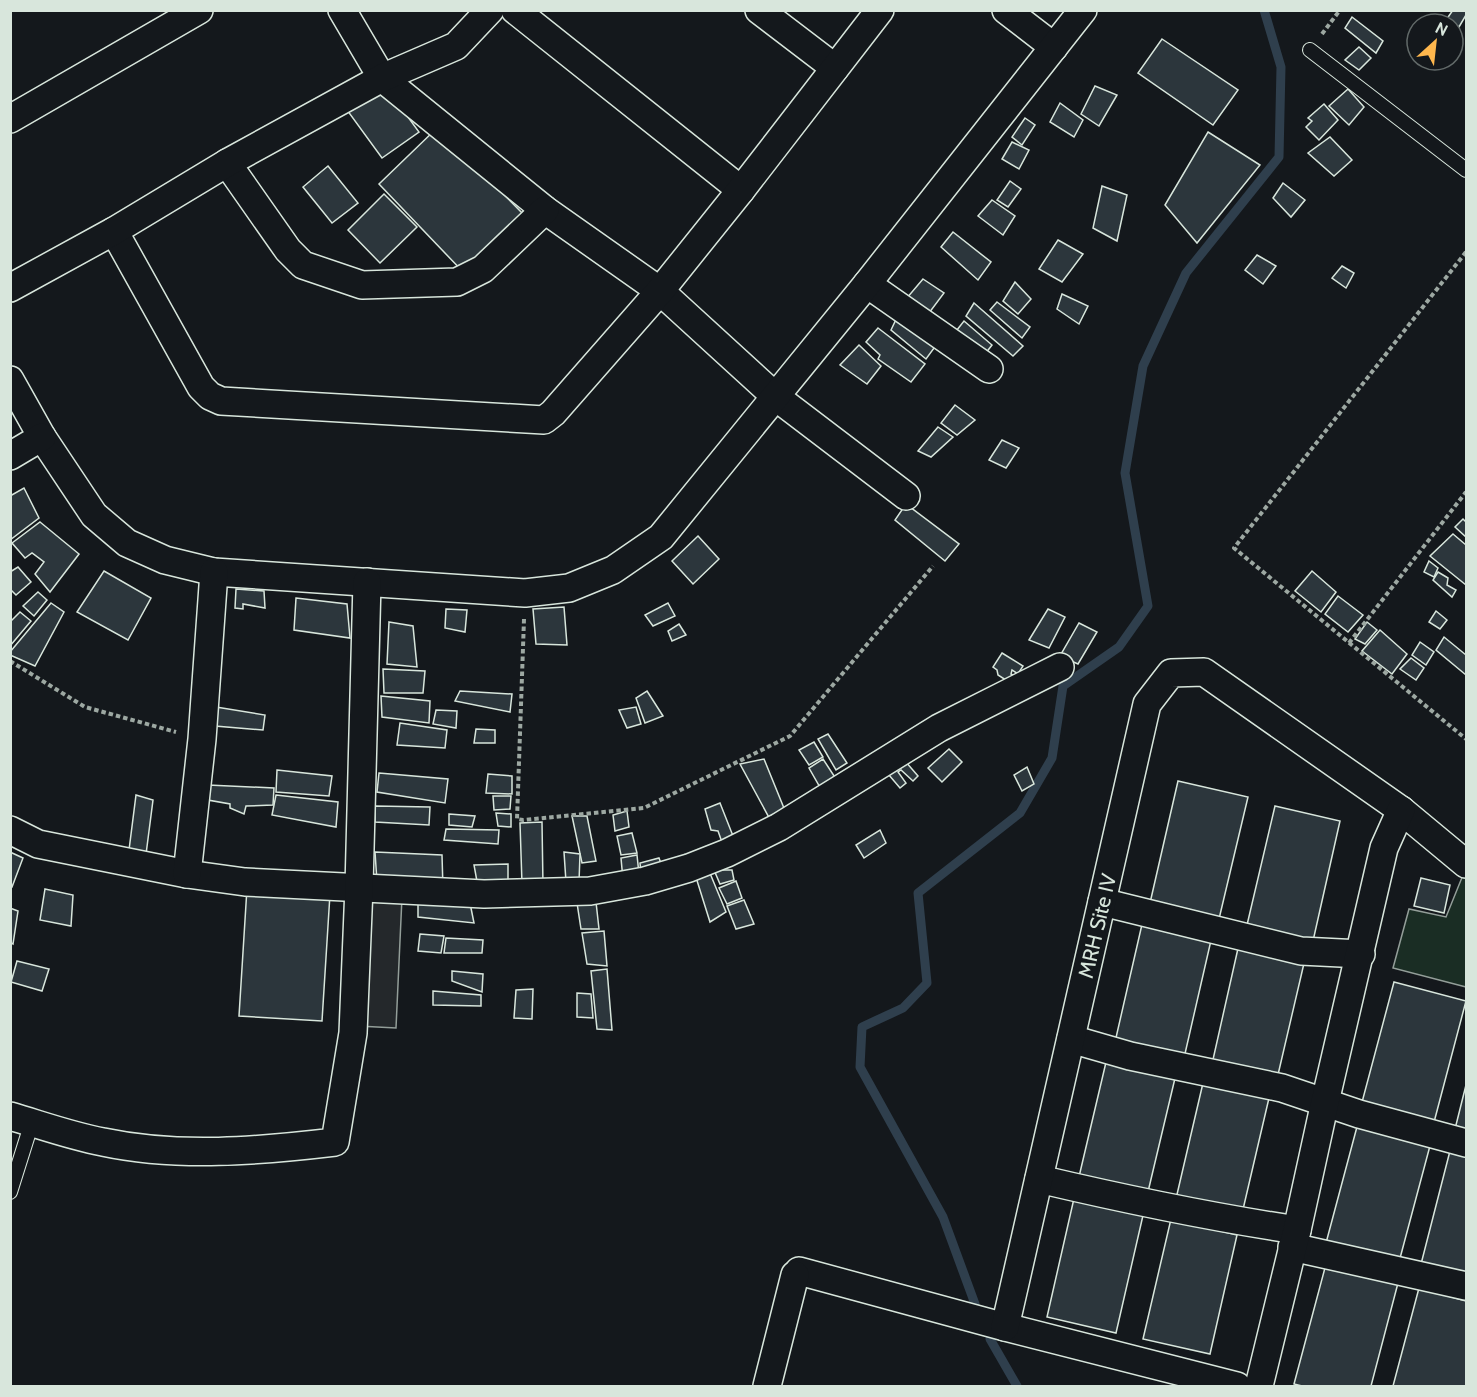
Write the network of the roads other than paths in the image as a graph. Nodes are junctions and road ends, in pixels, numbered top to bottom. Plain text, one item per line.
1 (199, 10) edge
2 (342, 10) edge
3 (490, 10) edge
4 (515, 10) edge
5 (759, 10) edge
6 (880, 10) edge
7 (1006, 10) edge
8 (1083, 10) edge
9 (1054, 47) junction
10 (1310, 50) road end
11 (835, 68) junction
12 (382, 78) junction
13 (10, 118) edge
14 (227, 163) junction
15 (1467, 170) edge
16 (741, 190) junction
17 (545, 210) junction
18 (114, 231) junction
19 (867, 284) junction
20 (10, 288) edge
21 (660, 291) junction
22 (989, 369) dead end
23 (10, 380) edge
24 (776, 397) junction
25 (42, 437) junction
26 (10, 456) edge
27 (906, 496) dead end
28 (214, 572) junction
29 (367, 582) junction
30 (1060, 667) dead end
31 (1401, 810) junction
32 (10, 830) edge
33 (1467, 864) edge
34 (187, 874) junction
35 (359, 887) junction
36 (1102, 902) junction
37 (1361, 954) junction
38 (1071, 1039) junction
39 (1325, 1102) junction
40 (21, 1119) edge
41 (1467, 1143) edge
42 (1039, 1179) junction
43 (10, 1192) edge
44 (1295, 1238) junction
45 (1467, 1286) edge
46 (1005, 1327) junction
47 (767, 1386) edge
48 (1238, 1386) edge
49 (1259, 1386) edge

1 - 13 street
2 - 12 street
3 - 12 street
4 - 16 street
5 - 11 street
6 - 11 street
7 - 9 street
8 - 9 street
9 - 19 street
10 - 15 lane
11 - 16 street
12 - 14 street
12 - 17 street
14 - 17 street
14 - 18 street
16 - 21 street
17 - 21 street
18 - 20 street
18 - 21 street
19 - 22 street
19 - 24 street
21 - 24 street
23 - 25 street
24 - 27 street
24 - 29 street
25 - 26 street
25 - 28 street
28 - 29 street
28 - 34 street
29 - 35 street
30 - 35 street
31 - 33 street, MRH Site IV
31 - 36 street, MRH Site IV
31 - 37 street
32 - 34 street
34 - 35 street
35 - 40 street
36 - 37 street
36 - 38 street, MRH Site IV
37 - 39 street
38 - 39 street
38 - 42 street, MRH Site IV
39 - 41 street
39 - 44 street
40 - 43 lane
42 - 44 street
42 - 46 street, MRH Site IV
44 - 45 street
44 - 49 street
46 - 47 street
46 - 48 street

